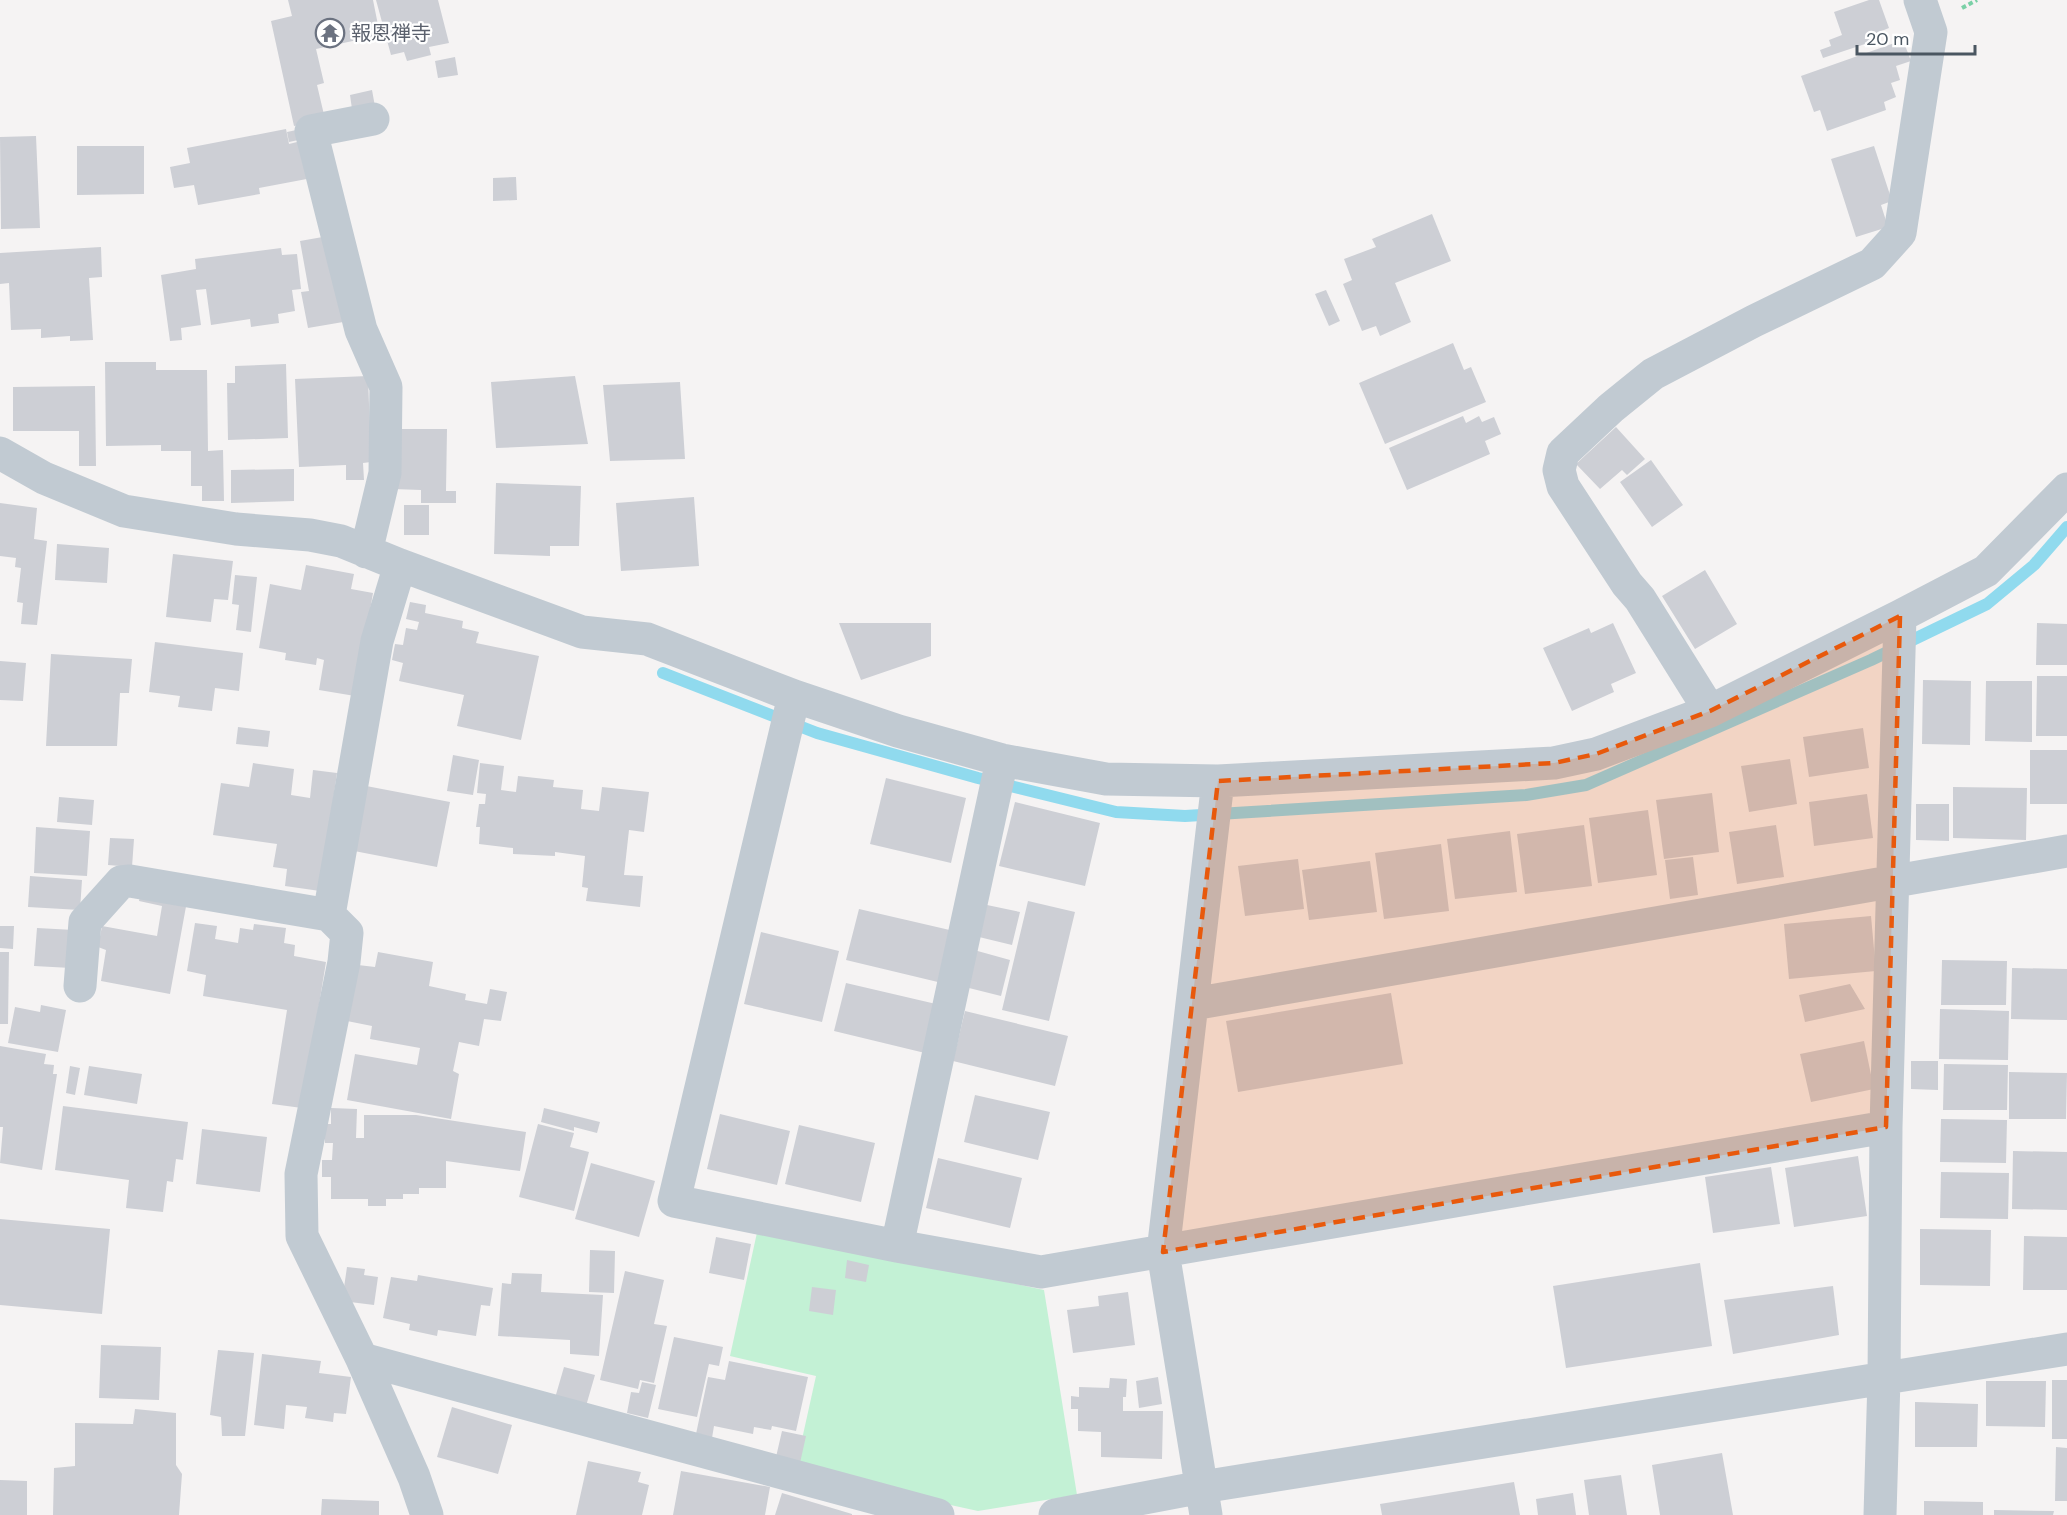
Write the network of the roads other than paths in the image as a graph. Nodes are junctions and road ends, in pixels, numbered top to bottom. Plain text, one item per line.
1 (1920, 0) edge
2 (373, 119) dead end
3 (0, 453) edge
4 (2067, 489) edge
5 (366, 552) junction
6 (400, 565) junction
7 (1900, 637) junction
8 (1710, 711) junction
9 (790, 715) junction
10 (999, 774) junction
11 (1216, 805) junction
12 (2067, 850) edge
13 (1894, 880) junction
14 (329, 915) junction
15 (80, 986) dead end
16 (1193, 1004) junction
17 (1886, 1127) junction
18 (897, 1246) junction
19 (1163, 1252) junction
20 (2067, 1349) edge
21 (362, 1359) junction
22 (1884, 1379) junction
23 (1204, 1501) edge
24 (428, 1515) edge
25 (938, 1515) edge
26 (1055, 1515) edge
27 (1880, 1515) edge

1 - 8 street
2 - 5 street
3 - 5 street
4 - 7 street
5 - 6 street
6 - 9 street
6 - 14 street
7 - 8 street
7 - 13 street
8 - 11 street
9 - 10 street
9 - 18 street
10 - 11 street
10 - 18 street
11 - 16 street
12 - 13 street
13 - 16 street
13 - 17 street
14 - 15 street
14 - 21 street
16 - 19 street
17 - 19 street
17 - 22 street
18 - 19 street
19 - 23 street
20 - 22 street
21 - 24 street
21 - 25 street
22 - 23 street
22 - 27 street
23 - 26 street

